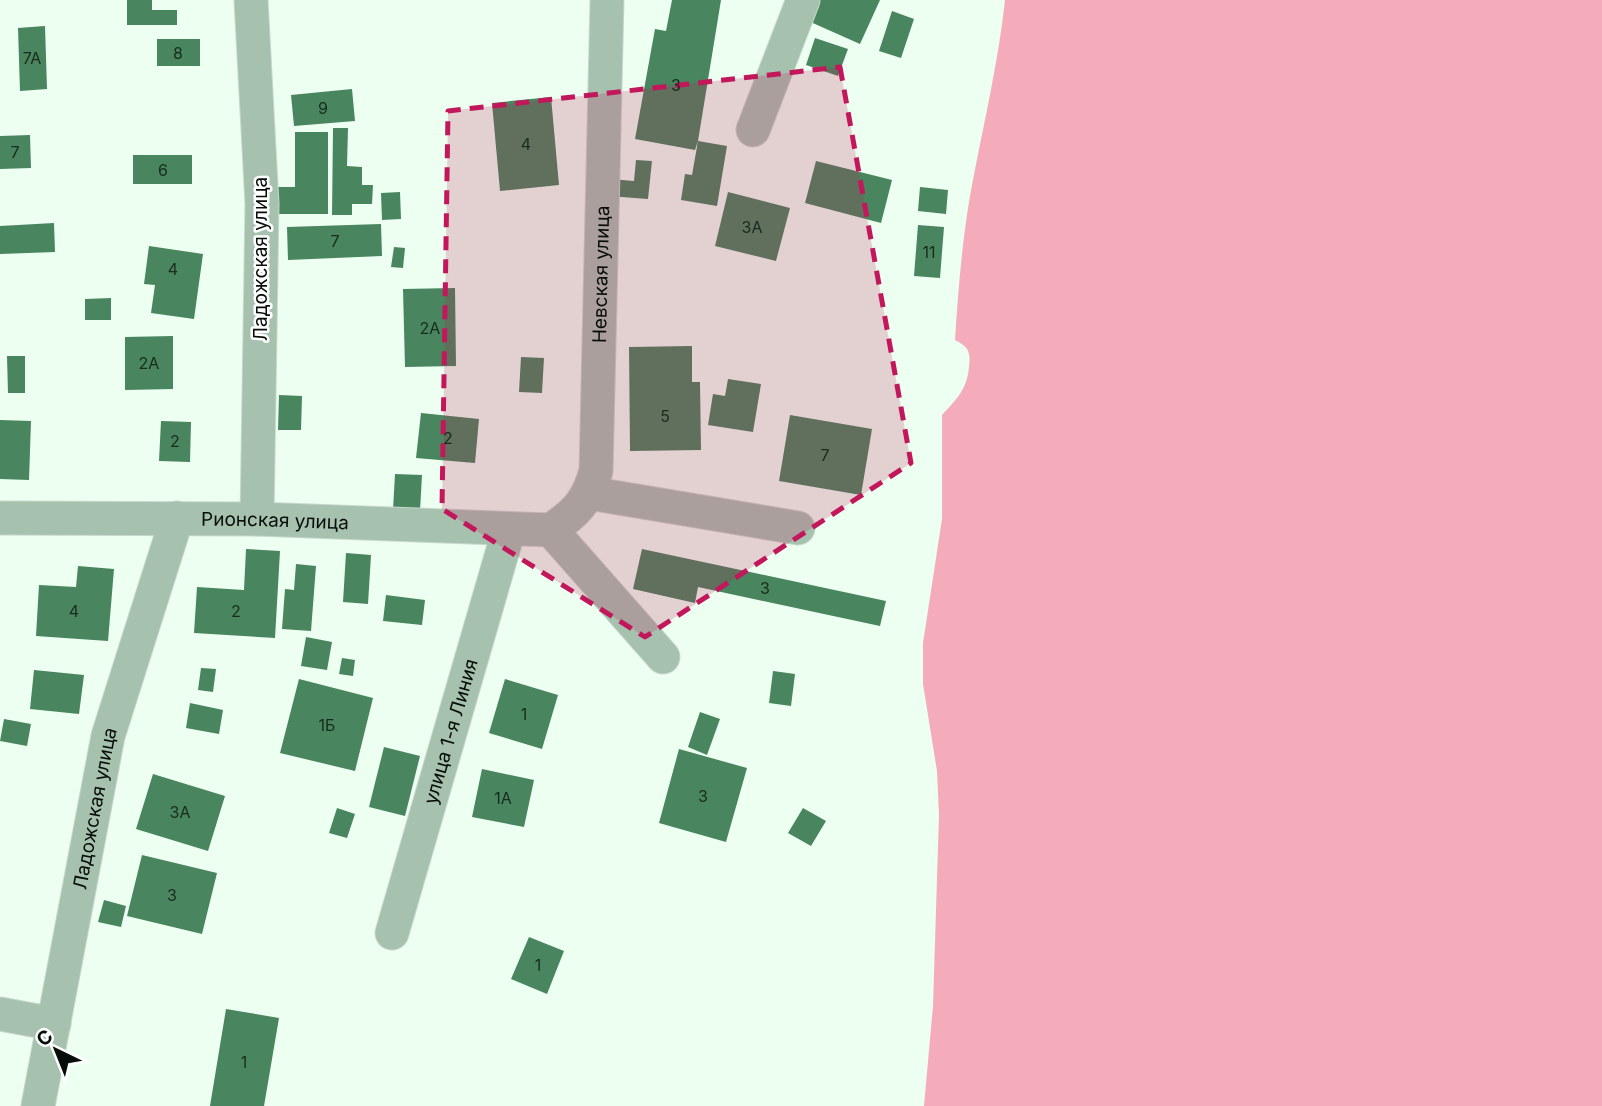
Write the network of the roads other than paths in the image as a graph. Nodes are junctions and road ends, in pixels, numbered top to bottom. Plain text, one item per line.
1 (251, 0) edge
2 (607, 0) edge
3 (803, 0) edge
4 (753, 130) dead end
5 (589, 493) junction
6 (0, 518) edge
7 (177, 518) junction
8 (257, 519) junction
9 (798, 528) dead end
10 (509, 529) junction
11 (551, 530) junction
12 (663, 657) dead end
13 (392, 933) dead end
14 (0, 1014) edge
15 (54, 1024) junction
16 (38, 1106) edge

1 - 8 street, Ладожская улица
2 - 5 street, Невская улица
3 - 4 street
5 - 9 street
5 - 11 street, Невская улица
6 - 7 street, Рионская улица
7 - 8 street, Рионская улица
7 - 15 street, Ладожская улица
8 - 10 street, Рионская улица
10 - 11 street, Рионская улица
10 - 13 street, улица 1-я Линия
11 - 12 street
14 - 15 street
15 - 16 street, Ладожская улица

